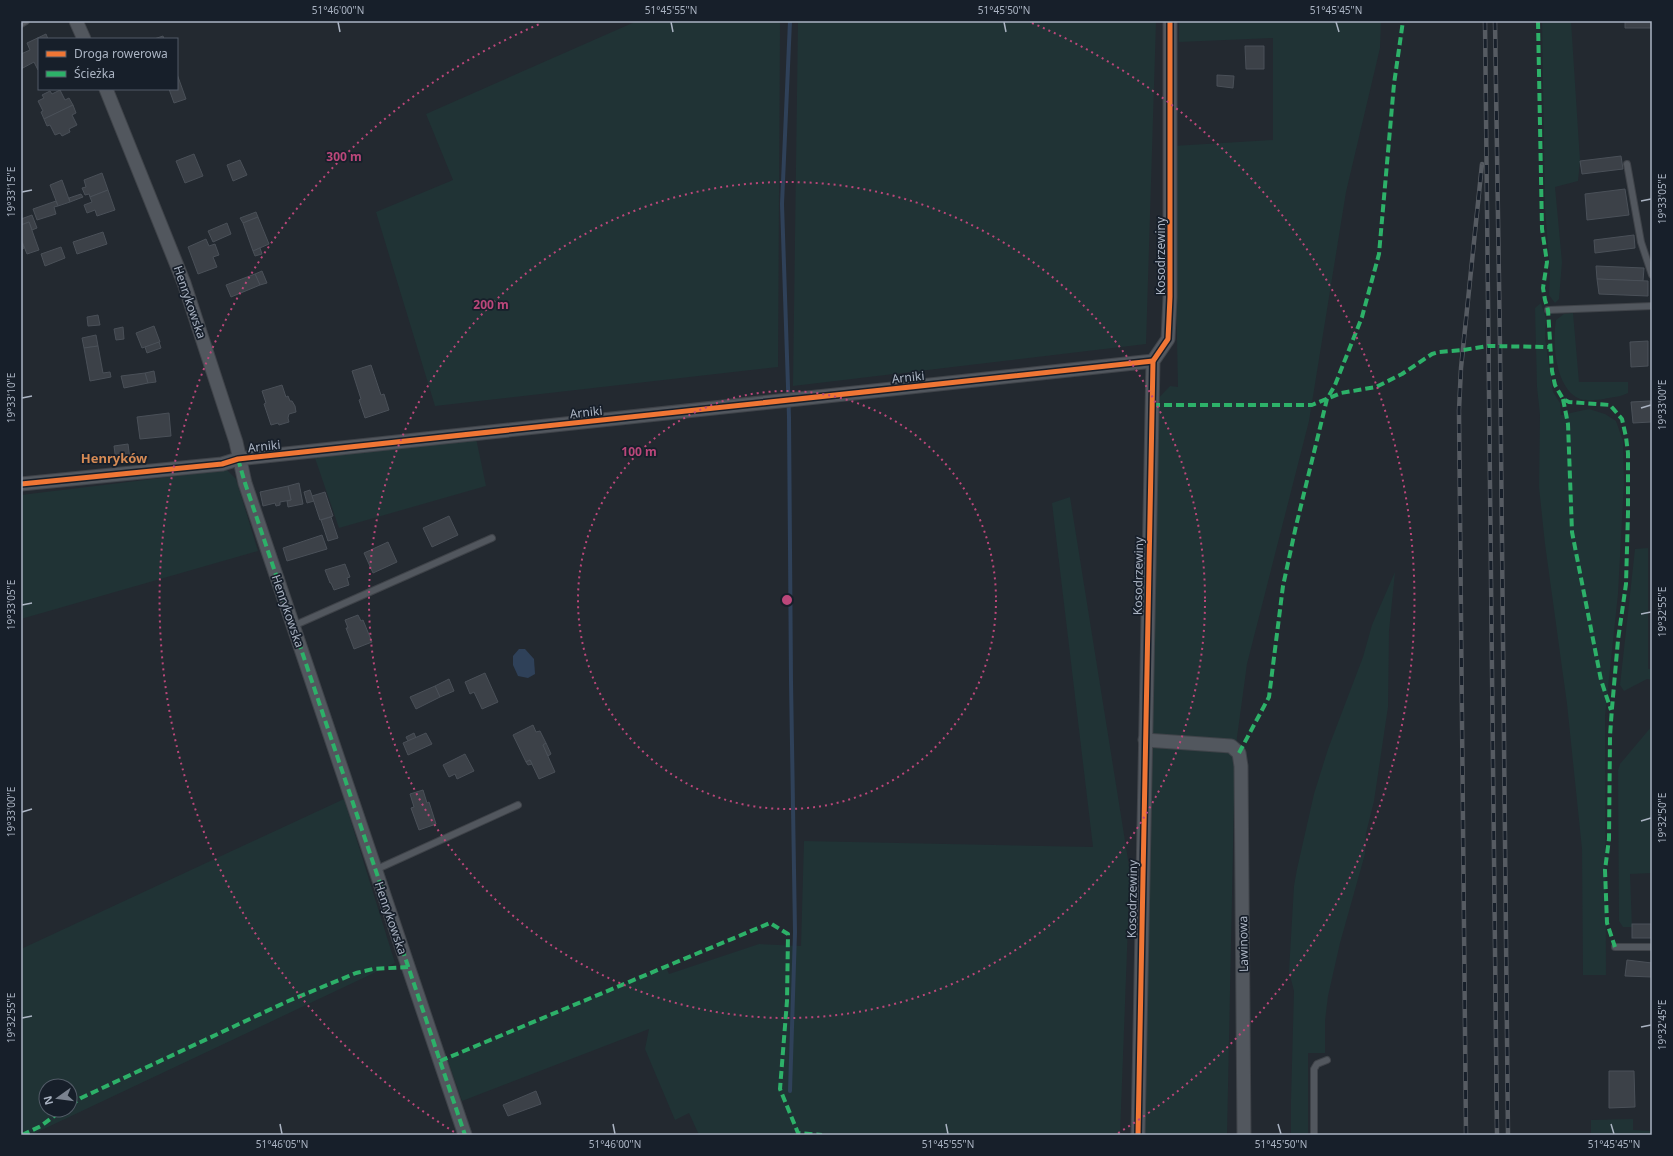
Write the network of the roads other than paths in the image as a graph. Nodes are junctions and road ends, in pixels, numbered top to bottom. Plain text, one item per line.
1 (26, 21) edge
2 (76, 21) edge
3 (1170, 21) edge
4 (21, 24) edge
5 (84, 38) edge
6 (106, 90) edge
7 (1627, 164) dead end
8 (1652, 275) edge
9 (1652, 306) edge
10 (1548, 310) dead end
11 (1153, 360) junction
12 (238, 459) junction
13 (21, 484) edge
14 (492, 538) dead end
15 (293, 626) junction
16 (1145, 740) junction
17 (518, 804) dead end
18 (375, 870) junction
19 (1615, 947) dead end
20 (1652, 947) edge
21 (1327, 1060) dead end
22 (465, 1135) edge
23 (1138, 1135) edge
24 (1244, 1135) edge
25 (1314, 1135) edge

1 - 4 lane
2 - 5 street
3 - 11 street, Kosodrzewiny
6 - 12 street, Henrykowska
7 - 8 lane
9 - 10 lane
11 - 12 street, Arniki
11 - 16 street, Kosodrzewiny
12 - 13 street, Arniki
12 - 15 street, Henrykowska
14 - 15 lane
15 - 18 street, Henrykowska
16 - 23 street, Kosodrzewiny
16 - 24 street, Lawinowa
17 - 18 lane
18 - 22 street, Henrykowska
19 - 20 lane
21 - 25 lane

